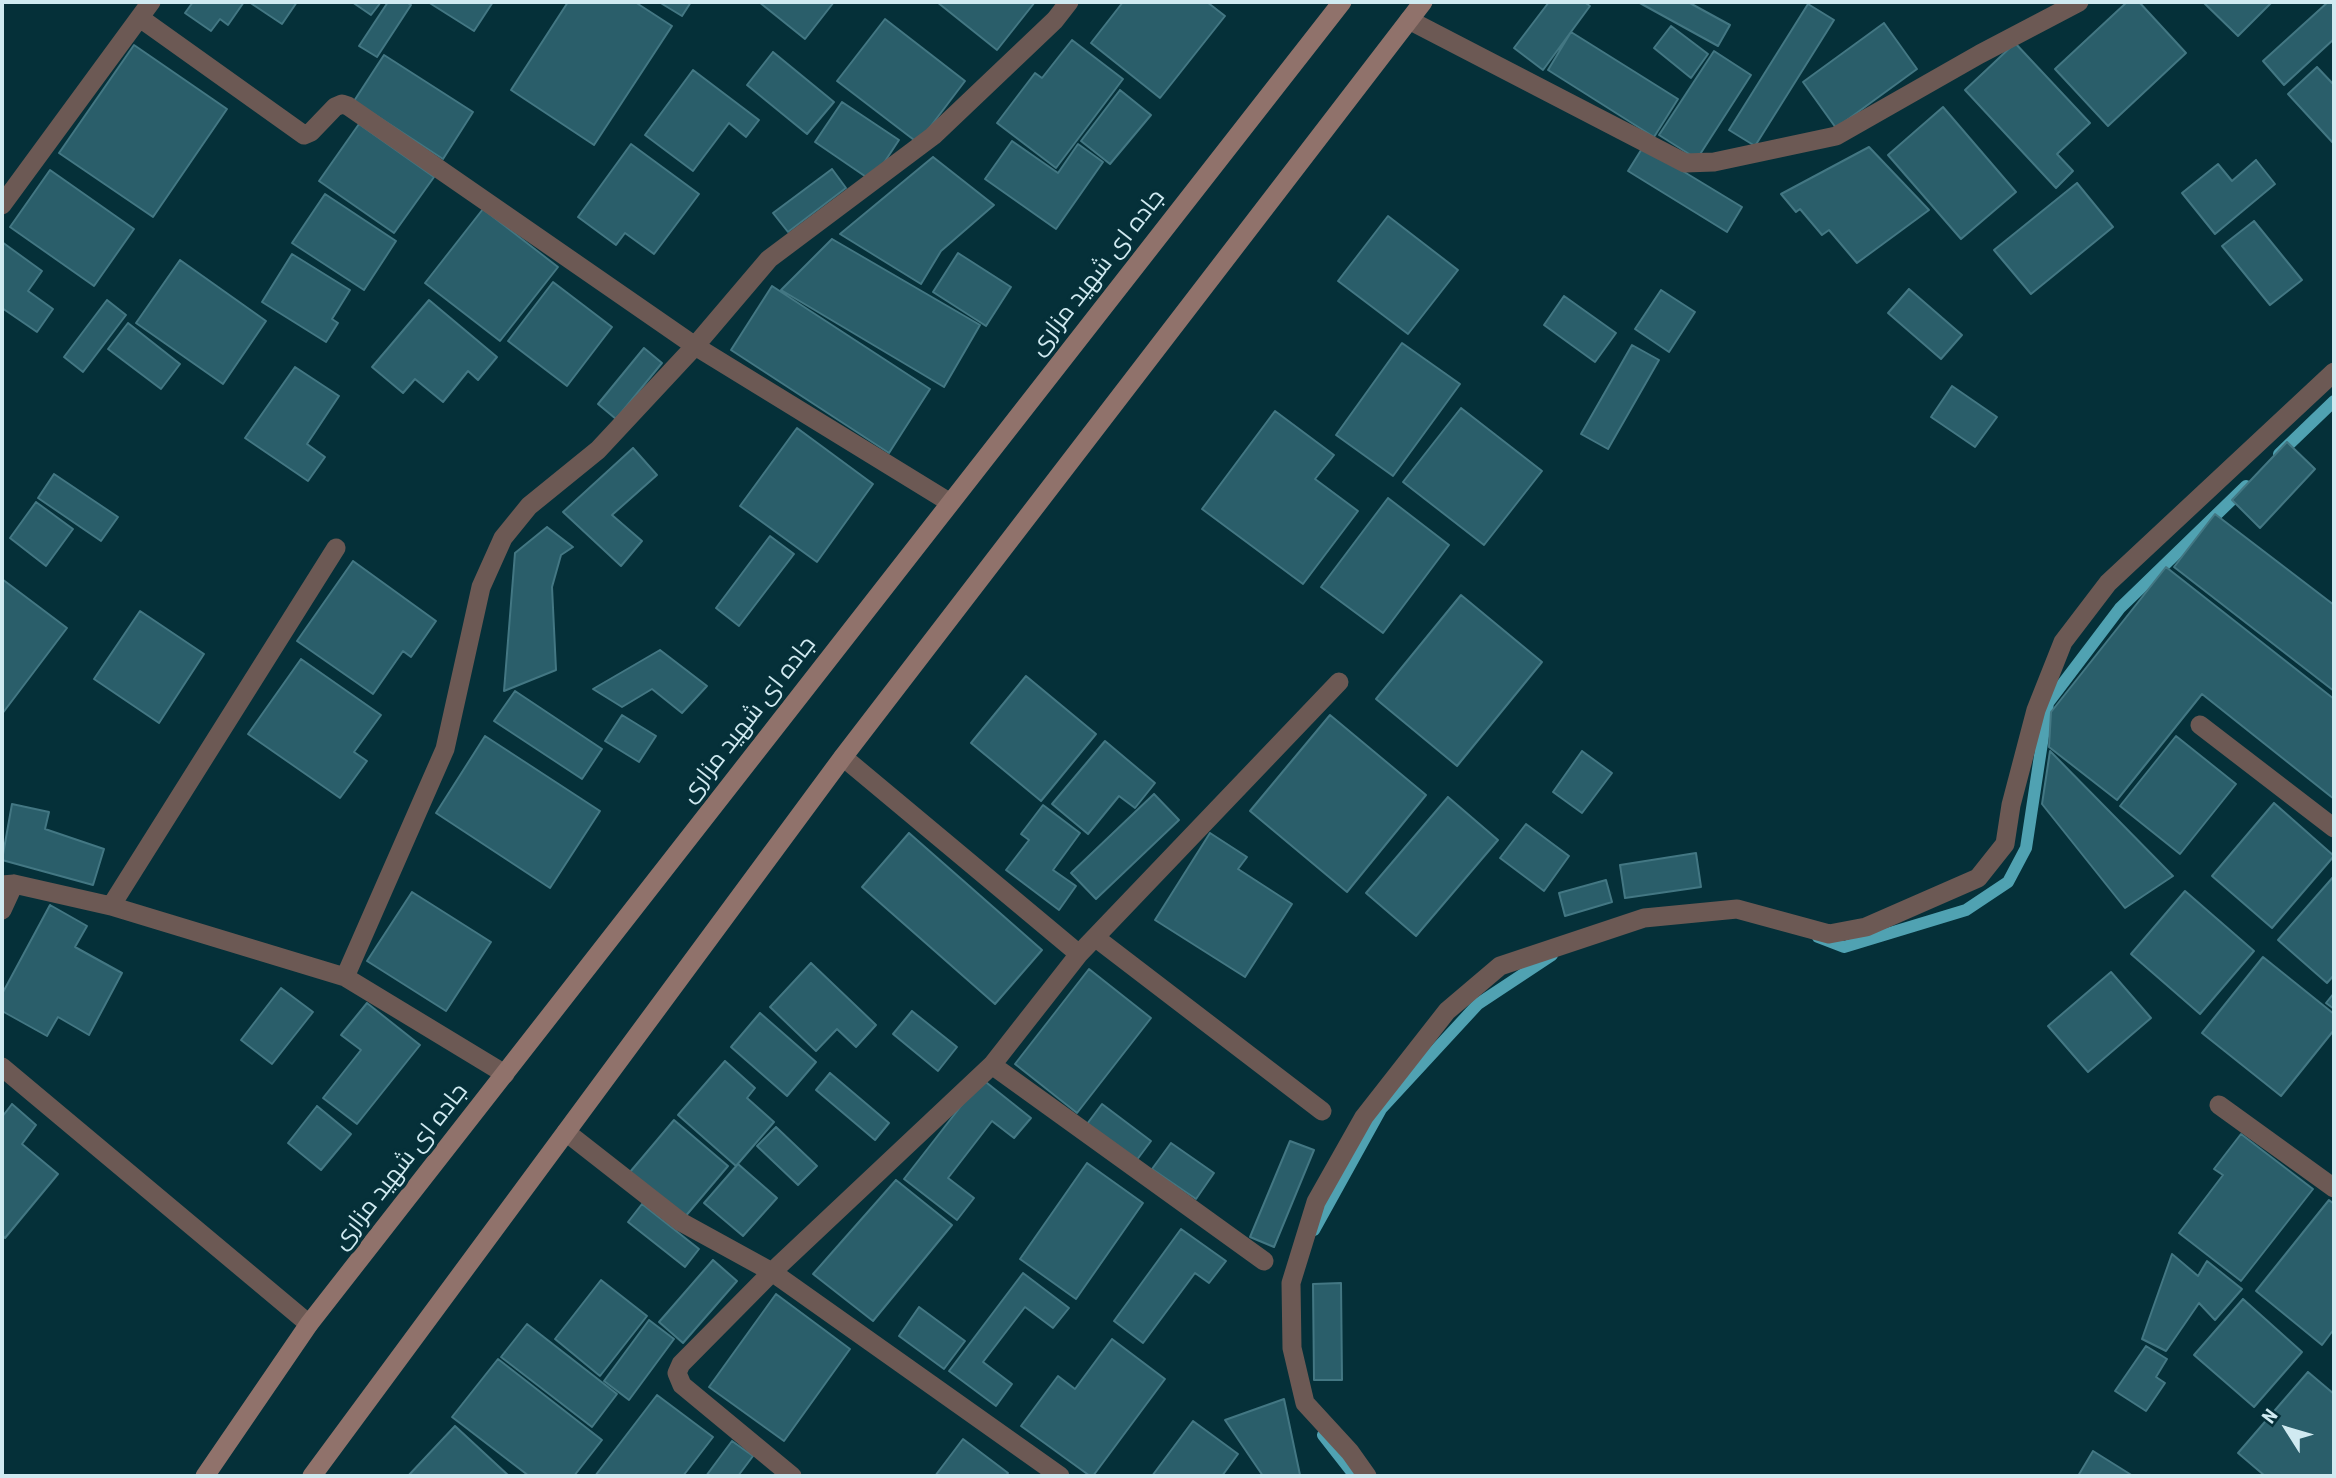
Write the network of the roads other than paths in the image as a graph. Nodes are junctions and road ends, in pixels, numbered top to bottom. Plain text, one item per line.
1 (1069, 2) edge
2 (1342, 2) edge
3 (1423, 2) edge
4 (2079, 2) edge
5 (146, 10) edge
6 (1409, 20) junction
7 (2, 205) edge
8 (695, 346) junction
9 (2334, 372) edge
10 (949, 502) junction
11 (336, 548) dead end
12 (1339, 682) dead end
13 (2200, 725) dead end
14 (844, 757) junction
15 (2334, 828) edge
16 (8, 885) edge
17 (111, 906) junction
18 (2, 910) edge
19 (1096, 938) junction
20 (1079, 954) junction
21 (345, 977) junction
22 (992, 1065) junction
23 (2, 1067) edge
24 (505, 1073) junction
25 (2219, 1105) dead end
26 (1322, 1111) dead end
27 (566, 1132) junction
28 (2334, 1188) edge
29 (1264, 1261) dead end
30 (772, 1272) junction
31 (309, 1324) junction
32 (205, 1476) edge
33 (312, 1476) edge
34 (792, 1476) edge
35 (1060, 1476) edge
36 (1367, 1476) edge

1 - 8 street
2 - 10 main road, جاده ای شهید مزاری
3 - 6 main road
4 - 6 street
5 - 7 street
5 - 8 street
6 - 14 main road
8 - 10 street
8 - 21 street
9 - 36 street
10 - 24 main road, جاده ای شهید مزاری
11 - 17 street
12 - 19 street
13 - 15 street
14 - 20 street
14 - 27 main road
16 - 17 street
16 - 18 street
17 - 21 street
19 - 20 street
19 - 26 street
20 - 22 street
21 - 24 street
22 - 29 street
22 - 30 street
23 - 31 street
24 - 31 main road, جاده ای شهید مزاری
25 - 28 street
27 - 30 street
27 - 33 main road
30 - 34 street
30 - 35 street
31 - 32 main road, جاده ای شهید مزاری

